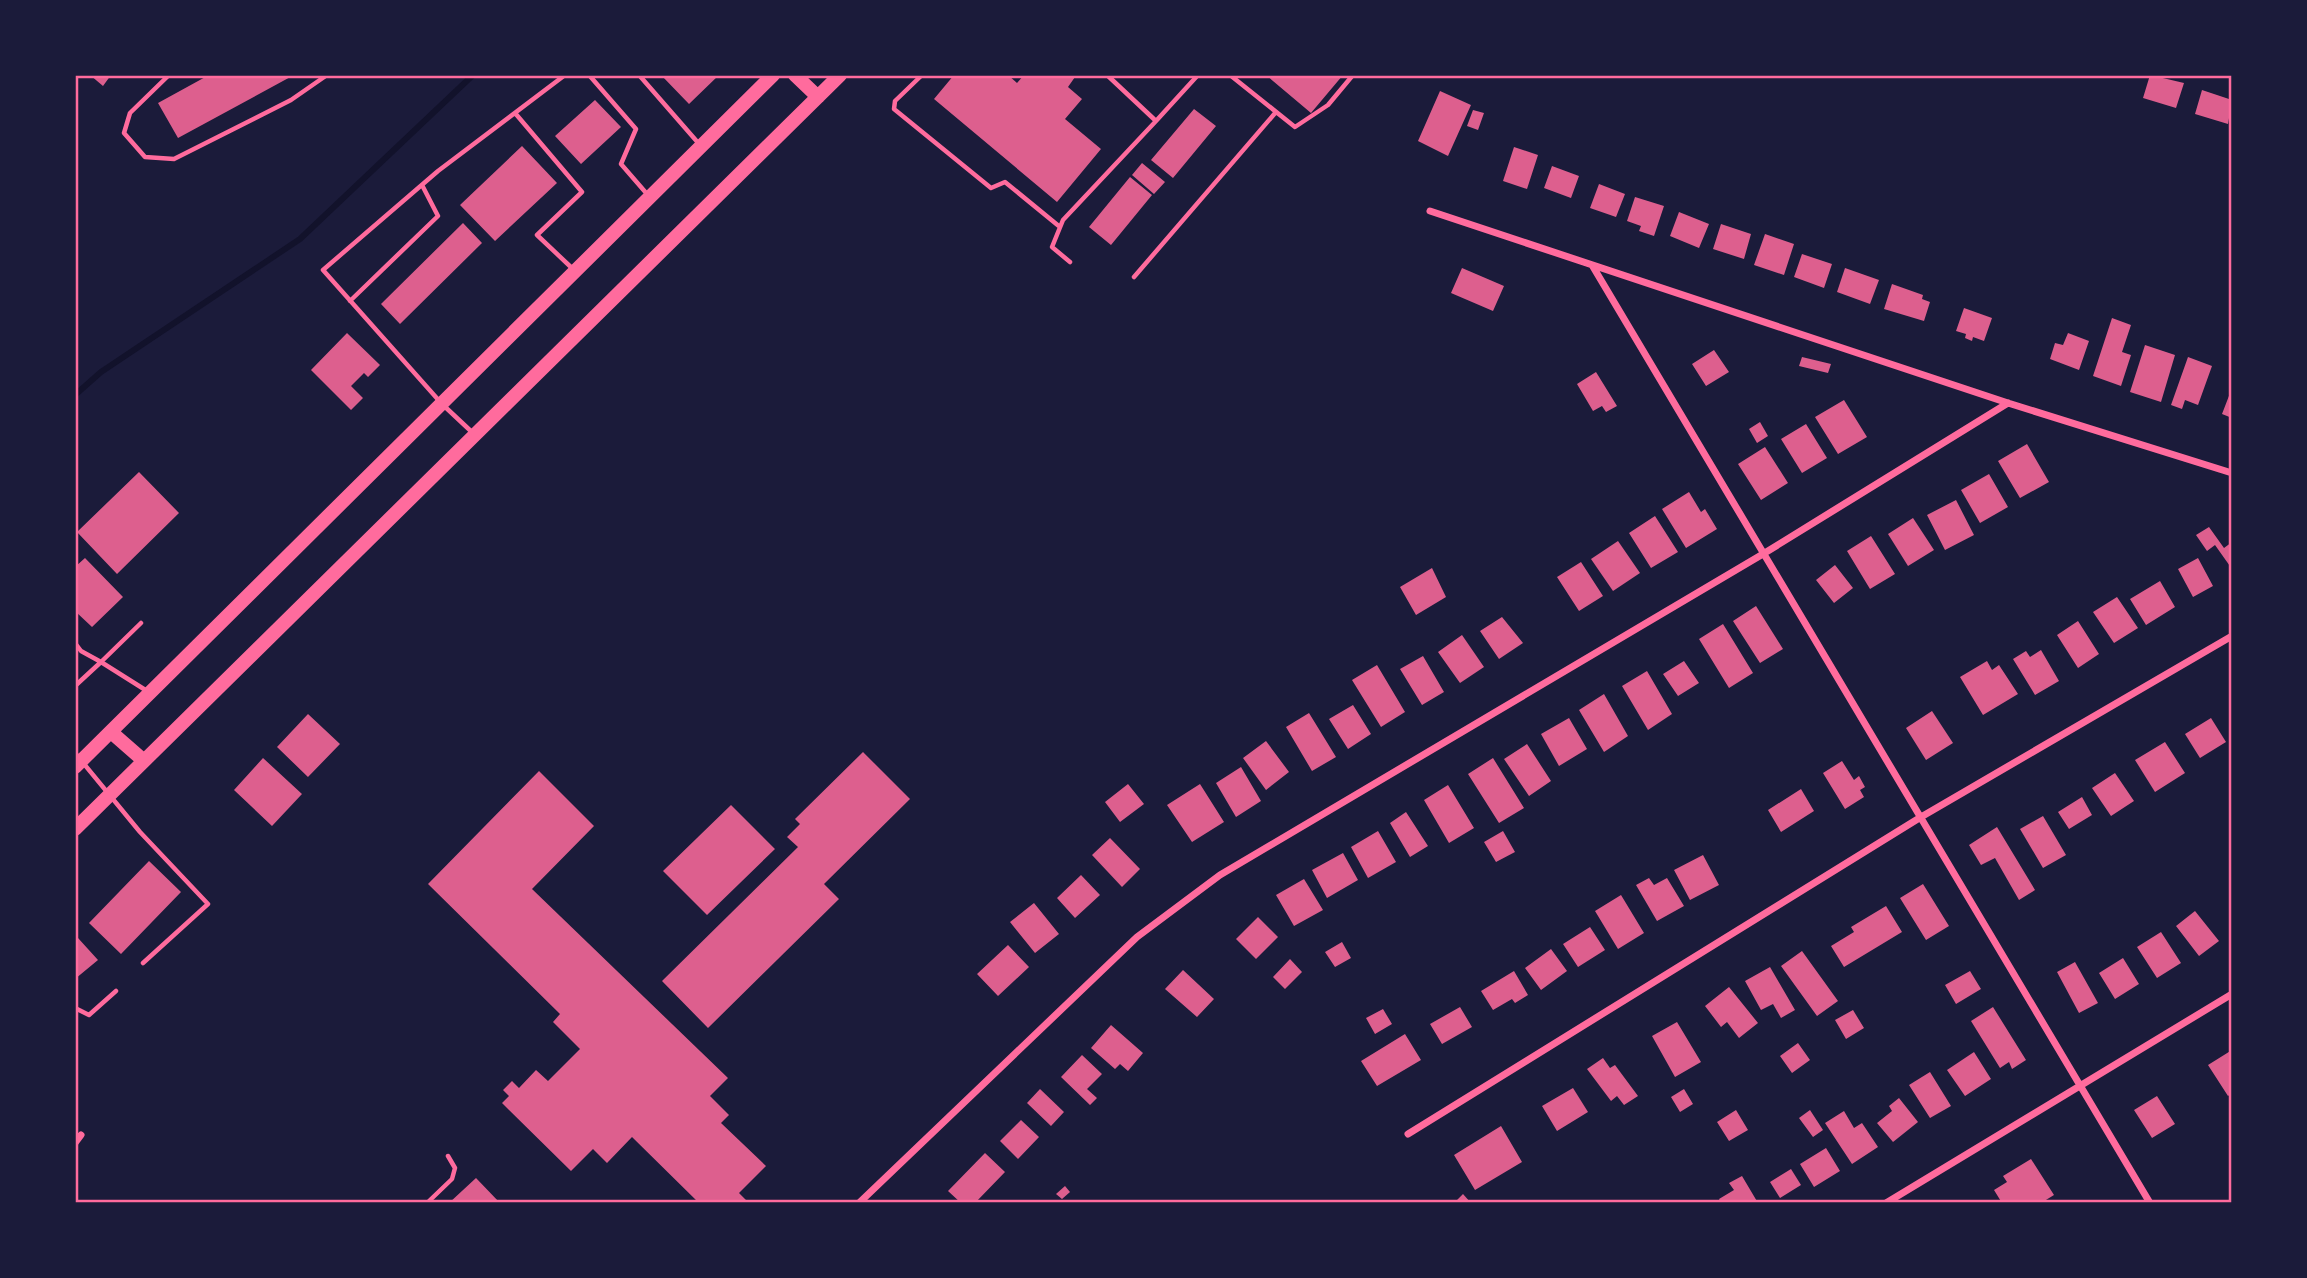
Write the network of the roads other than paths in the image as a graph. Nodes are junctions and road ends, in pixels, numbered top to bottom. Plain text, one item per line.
1 (169, 75) edge
2 (327, 75) edge
3 (565, 75) edge
4 (589, 75) edge
5 (639, 75) edge
6 (774, 75) edge
7 (795, 75) edge
8 (840, 75) edge
9 (922, 75) edge
10 (1107, 75) edge
11 (1198, 75) edge
12 (1230, 75) edge
13 (1353, 75) edge
14 (818, 97) junction
15 (1276, 112) junction
16 (515, 113) junction
17 (1156, 121) junction
18 (701, 146) junction
19 (422, 185) junction
20 (650, 198) junction
21 (1430, 211) dead end
22 (1060, 228) junction
23 (1070, 262) dead end
24 (1592, 265) junction
25 (575, 272) junction
26 (1134, 277) dead end
27 (350, 301) junction
28 (2008, 403) junction
29 (442, 404) junction
30 (474, 435) junction
31 (2232, 472) edge
32 (1763, 554) junction
33 (141, 623) dead end
34 (2232, 636) edge
35 (75, 643) edge
36 (101, 662) junction
37 (75, 686) edge
38 (150, 693) junction
39 (111, 732) junction
40 (77, 760) edge
41 (143, 760) junction
42 (109, 795) junction
43 (1921, 817) junction
44 (75, 830) edge
45 (143, 963) dead end
46 (116, 991) dead end
47 (2232, 994) edge
48 (75, 1008) edge
49 (2081, 1084) junction
50 (1408, 1134) dead end
51 (81, 1135) dead end
52 (75, 1143) edge
53 (448, 1156) dead end
54 (427, 1203) edge
55 (859, 1203) edge
56 (1886, 1203) edge
57 (2150, 1203) edge

1 - 2 lane
3 - 16 lane
4 - 20 lane
5 - 18 lane
6 - 18 main road
7 - 14 main road
8 - 14 main road
9 - 22 lane
10 - 17 lane
11 - 17 lane
12 - 15 lane
13 - 15 lane
14 - 30 main road
15 - 26 lane
16 - 19 lane
16 - 25 lane
17 - 22 lane
18 - 20 main road
19 - 27 lane
19 - 27 lane
20 - 25 main road
21 - 24 street
22 - 23 lane
24 - 28 street
24 - 32 street
25 - 29 main road
27 - 29 lane
28 - 31 street
28 - 32 street
29 - 30 lane
29 - 38 main road
30 - 41 main road
32 - 43 street
32 - 55 street
33 - 36 lane
34 - 43 street
35 - 36 lane
36 - 37 lane
36 - 38 lane
38 - 39 main road
39 - 40 main road
39 - 41 main road
40 - 42 lane
41 - 42 main road
42 - 44 main road
42 - 45 lane
43 - 49 street
43 - 50 street
46 - 48 lane
47 - 49 street
49 - 56 street
49 - 57 street
51 - 52 street
53 - 54 lane

